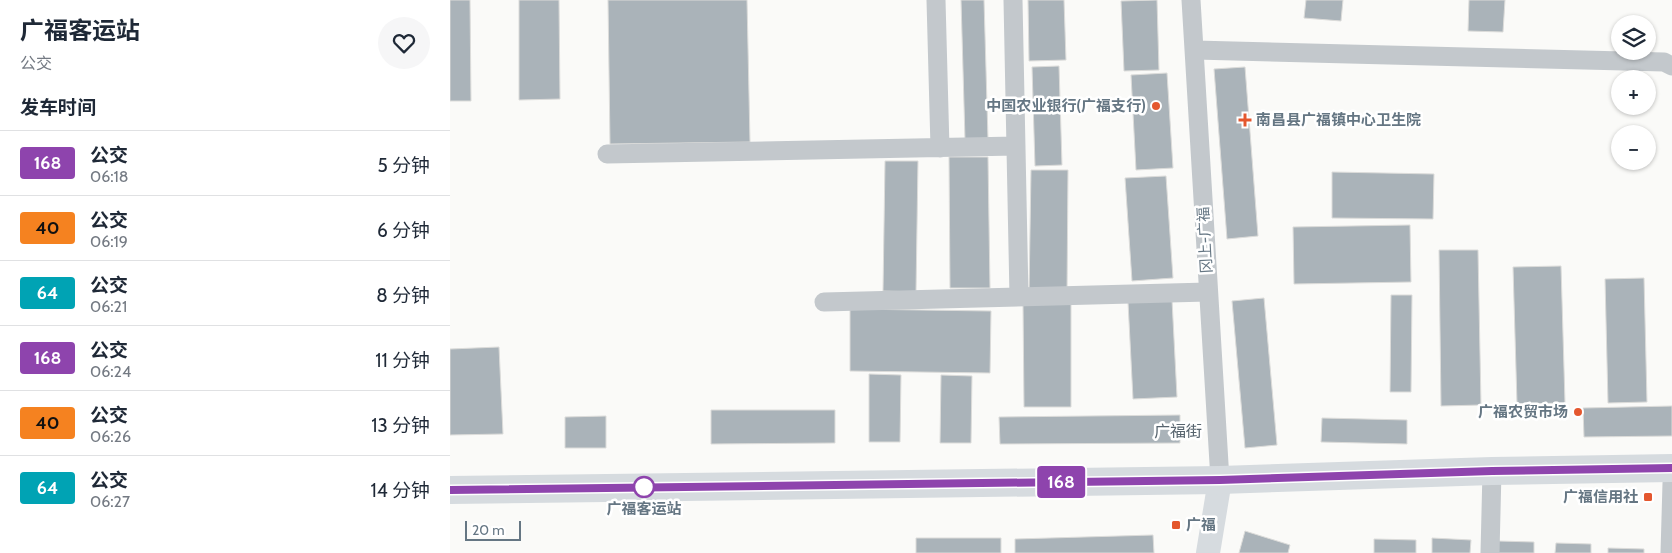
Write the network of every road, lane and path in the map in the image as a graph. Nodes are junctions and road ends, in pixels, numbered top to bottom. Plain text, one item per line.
1 (936, 0) edge
2 (1013, 0) edge
3 (1192, 0) edge
4 (1195, 50) junction
5 (1672, 66) edge
6 (1016, 146) junction
7 (940, 148) junction
8 (607, 154) dead end
9 (1208, 292) junction
10 (1019, 297) junction
11 (824, 302) dead end
12 (1672, 468) edge
13 (1492, 471) junction
14 (1220, 480) junction
15 (1672, 483) edge
16 (450, 490) edge
17 (1208, 553) edge
18 (1490, 553) edge
19 (1670, 553) edge

1 - 7 street
2 - 6 street
3 - 4 street, 冈上-广福
4 - 5 street
4 - 9 street, 冈上-广福
6 - 7 street
6 - 10 street
7 - 8 street
9 - 10 street
9 - 14 street, 冈上-广福
10 - 11 street
12 - 13 highway
13 - 14 highway
13 - 18 street
14 - 16 highway
14 - 17 main road
15 - 19 street

